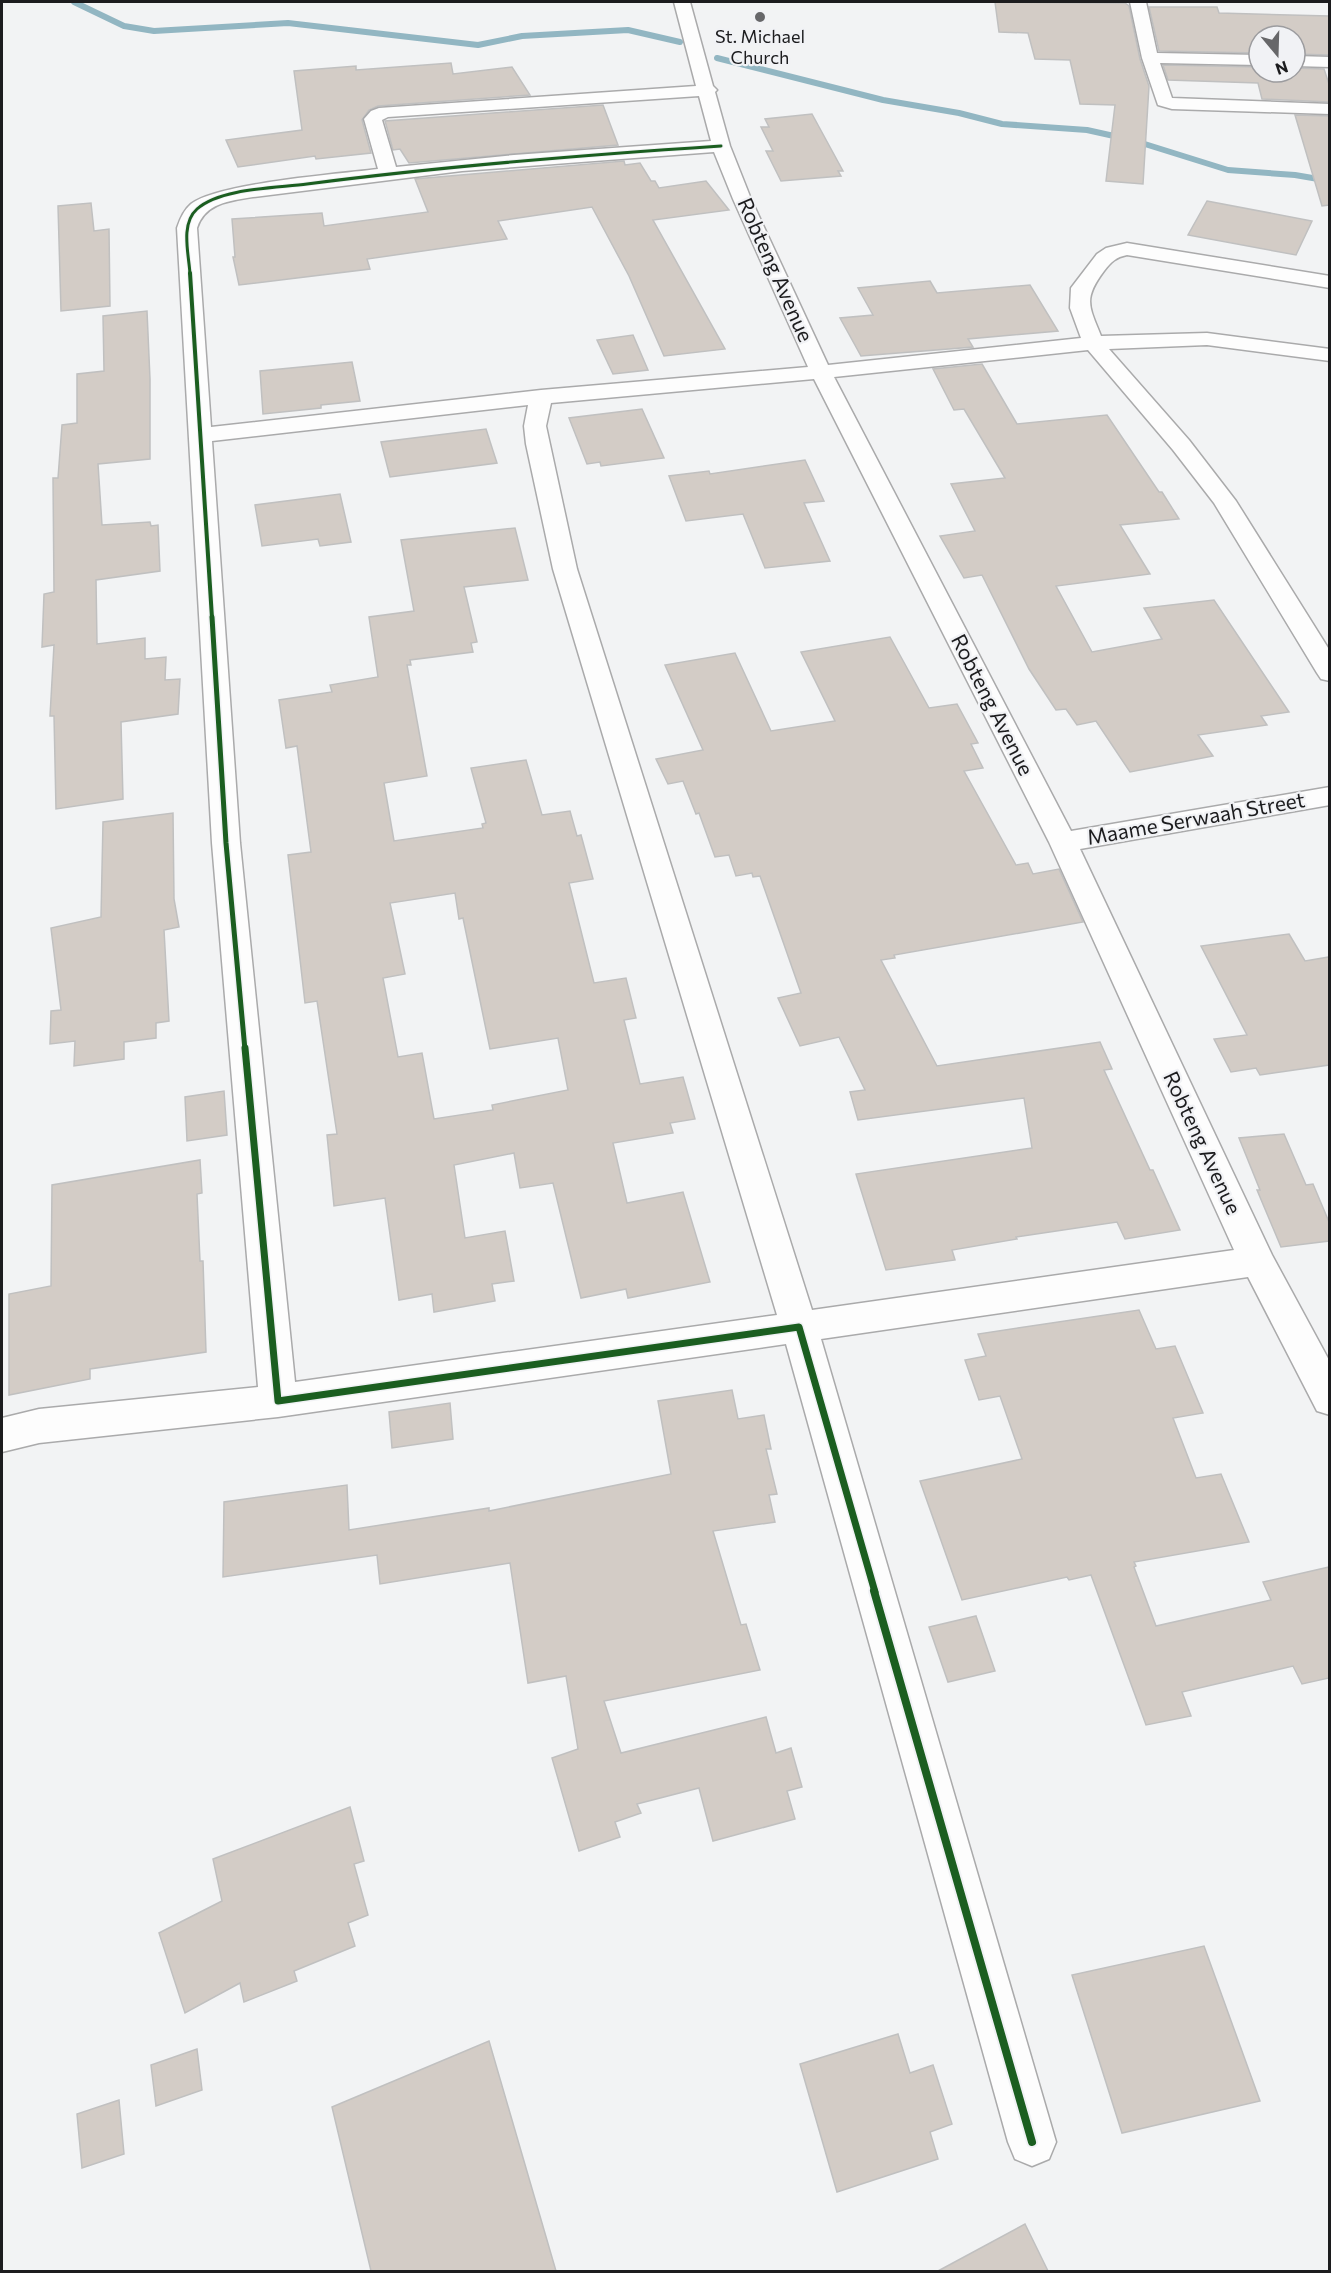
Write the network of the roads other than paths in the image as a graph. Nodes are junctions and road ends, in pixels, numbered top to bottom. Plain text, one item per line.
1 (682, 2) edge
2 (1138, 2) edge
3 (1150, 58) junction
4 (1247, 60) edge
5 (1307, 61) edge
6 (1329, 62) edge
7 (708, 90) junction
8 (1329, 109) edge
9 (721, 146) junction
10 (388, 173) junction
11 (1329, 282) edge
12 (1093, 343) junction
13 (1329, 355) edge
14 (822, 372) junction
15 (541, 397) junction
16 (201, 435) junction
17 (1329, 674) edge
18 (1329, 796) edge
19 (1063, 842) junction
20 (1257, 1261) junction
21 (799, 1327) junction
22 (1329, 1399) edge
23 (278, 1401) junction
24 (2, 1435) edge
25 (1032, 2142) dead end

1 - 7 street, Robteng Avenue
2 - 3 street
3 - 4 street
3 - 8 street
5 - 6 street
7 - 9 street, Robteng Avenue
7 - 10 street
9 - 10 street
9 - 14 street, Robteng Avenue
10 - 16 street
11 - 12 street
12 - 13 street
12 - 14 street
12 - 17 street
14 - 15 street
14 - 19 street, Robteng Avenue
15 - 16 street
15 - 21 street
16 - 23 street
18 - 19 street, Maame Serwaah Street
19 - 20 street, Robteng Avenue
20 - 21 street
20 - 22 street, Robteng Avenue
21 - 23 street
21 - 25 street
23 - 24 street

